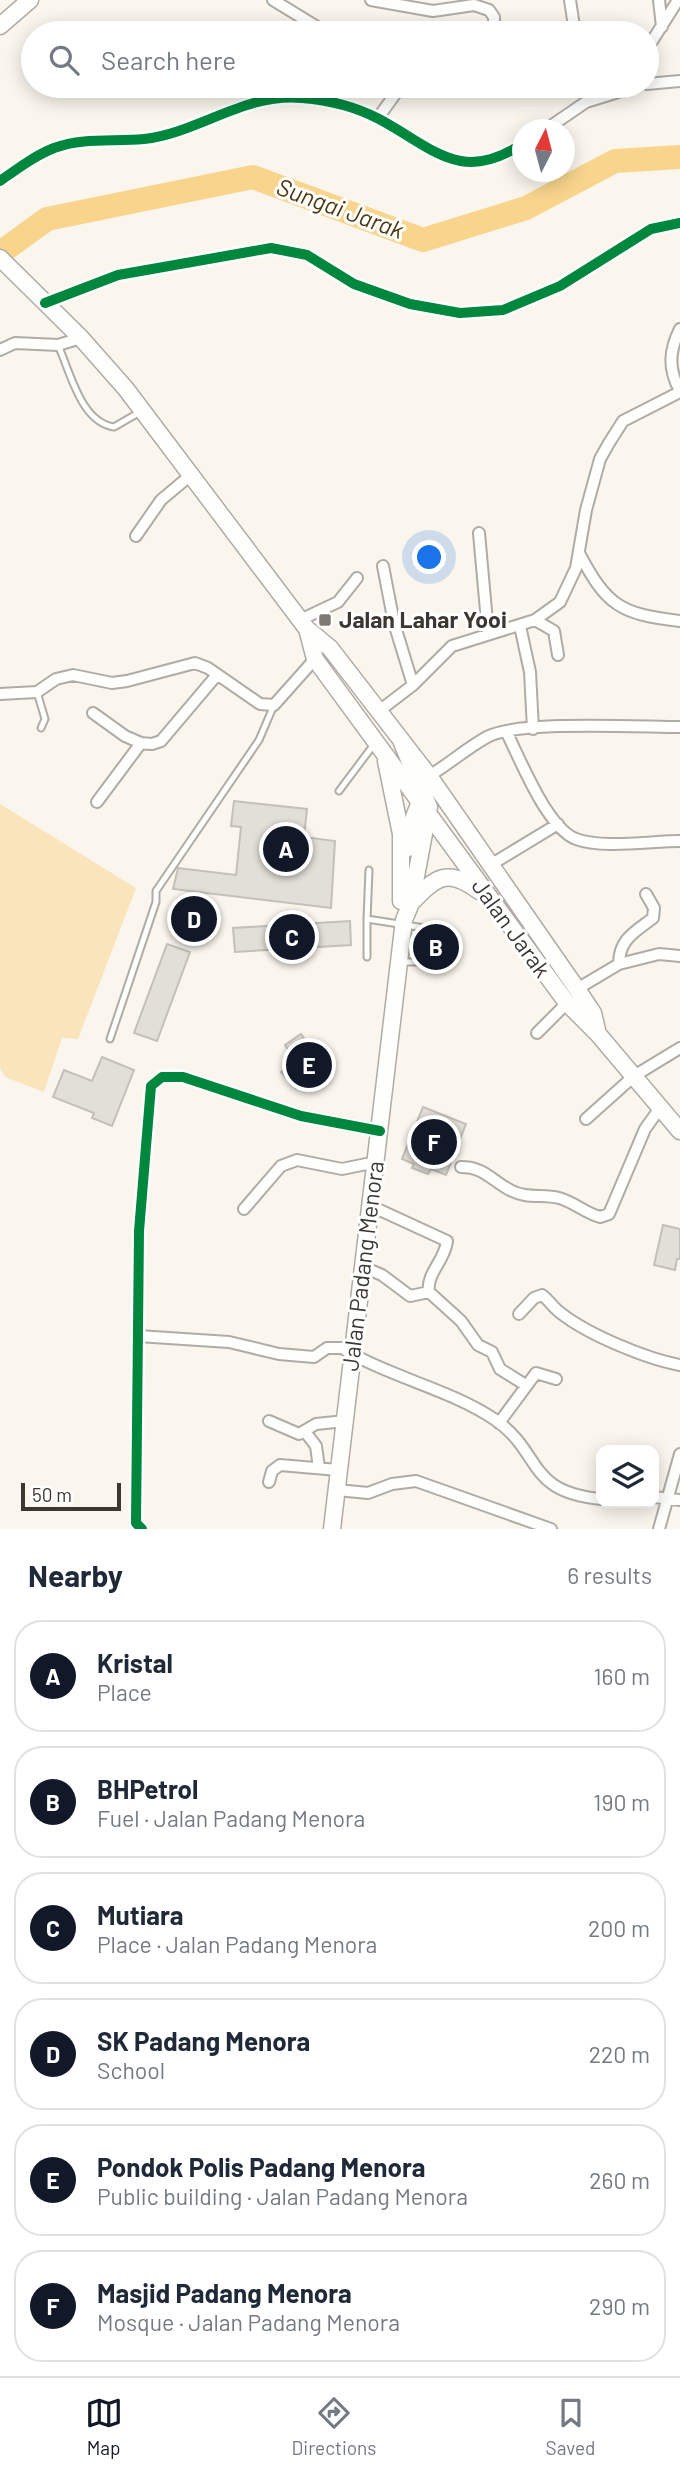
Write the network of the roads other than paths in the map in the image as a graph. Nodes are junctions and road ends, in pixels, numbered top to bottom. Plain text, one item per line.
1 (30, 0) edge
2 (273, 0) edge
3 (371, 0) edge
4 (570, 0) edge
5 (659, 0) edge
6 (678, 0) edge
7 (459, 4) edge
8 (307, 21) edge
9 (494, 21) edge
10 (573, 21) edge
11 (0, 26) edge
12 (662, 27) junction
13 (659, 31) edge
14 (680, 81) edge
15 (659, 83) edge
16 (292, 98) edge
17 (305, 98) edge
18 (392, 98) edge
19 (600, 98) edge
20 (378, 118) junction
21 (561, 119) edge
22 (512, 150) edge
23 (0, 181) edge
24 (680, 223) edge
25 (0, 258) edge
26 (45, 303) junction
27 (680, 329) edge
28 (81, 338) junction
29 (58, 345) junction
30 (0, 350) edge
31 (680, 391) edge
32 (143, 410) junction
33 (192, 474) junction
34 (479, 533) dead end
35 (136, 536) dead end
36 (579, 553) junction
37 (383, 566) dead end
38 (357, 578) dead end
39 (535, 620) junction
40 (680, 621) edge
41 (303, 624) junction
42 (520, 626) junction
43 (488, 633) junction
44 (558, 655) dead end
45 (316, 659) junction
46 (216, 676) junction
47 (413, 685) junction
48 (37, 692) junction
49 (0, 694) edge
50 (274, 705) junction
51 (379, 711) junction
52 (93, 713) dead end
53 (680, 727) edge
54 (41, 728) dead end
55 (533, 729) junction
56 (506, 731) junction
57 (141, 743) junction
58 (402, 743) junction
59 (380, 744) junction
60 (429, 776) junction
61 (340, 792) dead end
62 (97, 802) dead end
63 (426, 808) junction
64 (558, 824) junction
65 (680, 841) edge
66 (490, 862) junction
67 (369, 870) dead end
68 (646, 894) dead end
69 (492, 901) junction
70 (406, 902) junction
71 (367, 919) junction
72 (404, 923) junction
73 (680, 956) edge
74 (367, 957) dead end
75 (399, 962) junction
76 (619, 964) junction
77 (577, 989) junction
78 (566, 1003) junction
79 (537, 1033) dead end
80 (598, 1034) junction
81 (110, 1039) dead end
82 (680, 1048) edge
83 (634, 1076) junction
84 (660, 1108) junction
85 (586, 1119) dead end
86 (380, 1131) junction
87 (680, 1131) edge
88 (376, 1162) junction
89 (461, 1167) dead end
90 (371, 1206) junction
91 (244, 1209) dead end
92 (363, 1267) junction
93 (429, 1292) junction
94 (519, 1314) dead end
95 (138, 1336) junction
96 (353, 1354) junction
97 (680, 1365) edge
98 (556, 1379) dead end
99 (524, 1384) junction
100 (270, 1421) dead end
101 (345, 1421) junction
102 (499, 1423) junction
103 (306, 1433) junction
104 (680, 1454) edge
105 (318, 1468) junction
106 (338, 1470) junction
107 (269, 1482) dead end
108 (337, 1490) junction
109 (596, 1498) edge
110 (675, 1499) edge
111 (142, 1529) edge
112 (332, 1529) edge
113 (551, 1529) edge
114 (659, 1529) edge

1 - 11 main road
2 - 8 street
3 - 7 street
4 - 10 street
5 - 12 street
6 - 12 street
7 - 9 street
12 - 13 street
14 - 15 street
16 - 23 street
17 - 20 street
18 - 20 street
19 - 21 street
20 - 22 street
24 - 26 street
25 - 26 main road
26 - 28 main road
27 - 31 street
28 - 29 street
28 - 32 main road
29 - 30 street
29 - 32 lane
31 - 36 street
32 - 33 main road
33 - 35 street
33 - 41 main road
34 - 43 street
36 - 39 street
36 - 40 street
37 - 47 street
38 - 41 street
39 - 42 street
39 - 44 street
41 - 45 main road
41 - 51 main road
42 - 43 street
42 - 55 street
43 - 47 street
45 - 50 street
45 - 59 main road
46 - 48 street
46 - 50 street
46 - 57 street
47 - 51 street
48 - 49 street
48 - 54 lane
50 - 81 lane
51 - 58 main road
52 - 57 street
53 - 55 street
55 - 56 street
56 - 60 street
56 - 64 street
57 - 62 street
58 - 60 main road
58 - 63 main road
59 - 61 lane
59 - 63 main road
59 - 70 main road
60 - 66 main road
63 - 66 main road
63 - 69 main road, Jalan Jarak
63 - 70 main road, Jalan Padang Menora
64 - 65 street
64 - 66 street
66 - 77 main road, Jalan Jarak
67 - 71 lane
68 - 76 street
69 - 70 main road
69 - 78 main road, Jalan Jarak
70 - 72 main road, Jalan Padang Menora
71 - 72 lane
71 - 74 lane
72 - 75 main road, Jalan Padang Menora
72 - 75 lane
73 - 76 street
75 - 86 main road, Jalan Padang Menora
76 - 77 street
77 - 80 main road, Jalan Jarak
78 - 79 street
78 - 80 main road, Jalan Jarak
80 - 83 main road, Jalan Jarak
82 - 83 street
83 - 84 main road, Jalan Jarak
83 - 85 street
84 - 87 main road, Jalan Jarak
84 - 89 street
86 - 88 main road, Jalan Padang Menora
86 - 95 street
88 - 90 main road, Jalan Padang Menora
88 - 91 street
90 - 92 main road, Jalan Padang Menora
90 - 93 street
92 - 93 street
92 - 96 main road, Jalan Padang Menora
93 - 99 street
94 - 97 street
95 - 96 street
95 - 111 street
96 - 101 main road, Jalan Padang Menora
96 - 102 street
98 - 99 street
99 - 102 street
100 - 103 street
101 - 103 street
101 - 106 main road, Jalan Padang Menora
102 - 109 street
103 - 105 street
104 - 110 street
105 - 106 street
105 - 107 street
106 - 108 main road, Jalan Padang Menora
108 - 112 main road, Jalan Padang Menora
108 - 113 street
110 - 114 street

